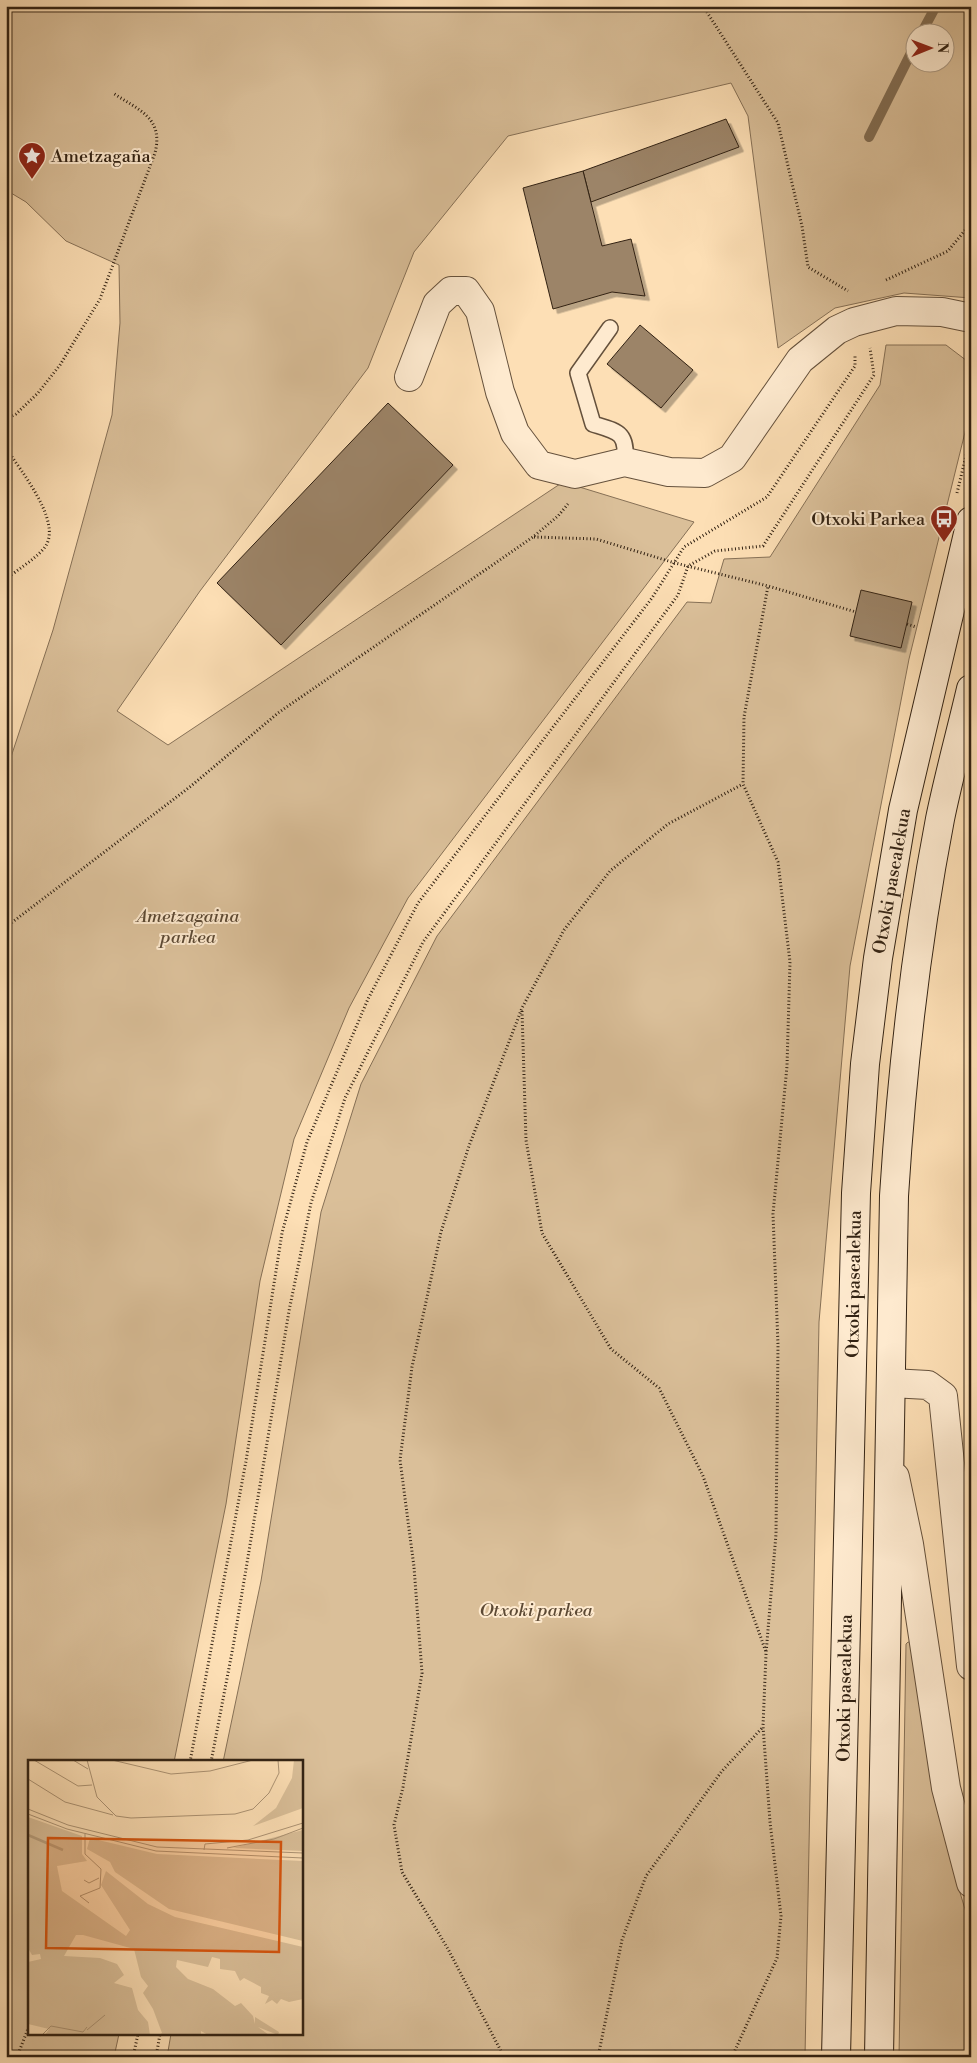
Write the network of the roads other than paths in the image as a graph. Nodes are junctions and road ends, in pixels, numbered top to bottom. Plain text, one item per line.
1 (971, 318) edge
2 (610, 328) dead end
3 (409, 377) dead end
4 (625, 462) junction
5 (971, 521) edge
6 (971, 689) edge
7 (891, 1383) junction
8 (890, 1452) junction
9 (971, 1666) edge
10 (971, 1883) edge
11 (836, 2057) edge
12 (879, 2057) edge

1 - 4 main road
2 - 4 lane
3 - 4 main road
5 - 11 main road, Otxoki pasealekua
6 - 7 main road, Otxoki pasealekua
7 - 8 main road, Otxoki pasealekua
7 - 9 main road
8 - 10 main road, Otxoki pasealekua
8 - 12 main road, Otxoki pasealekua

